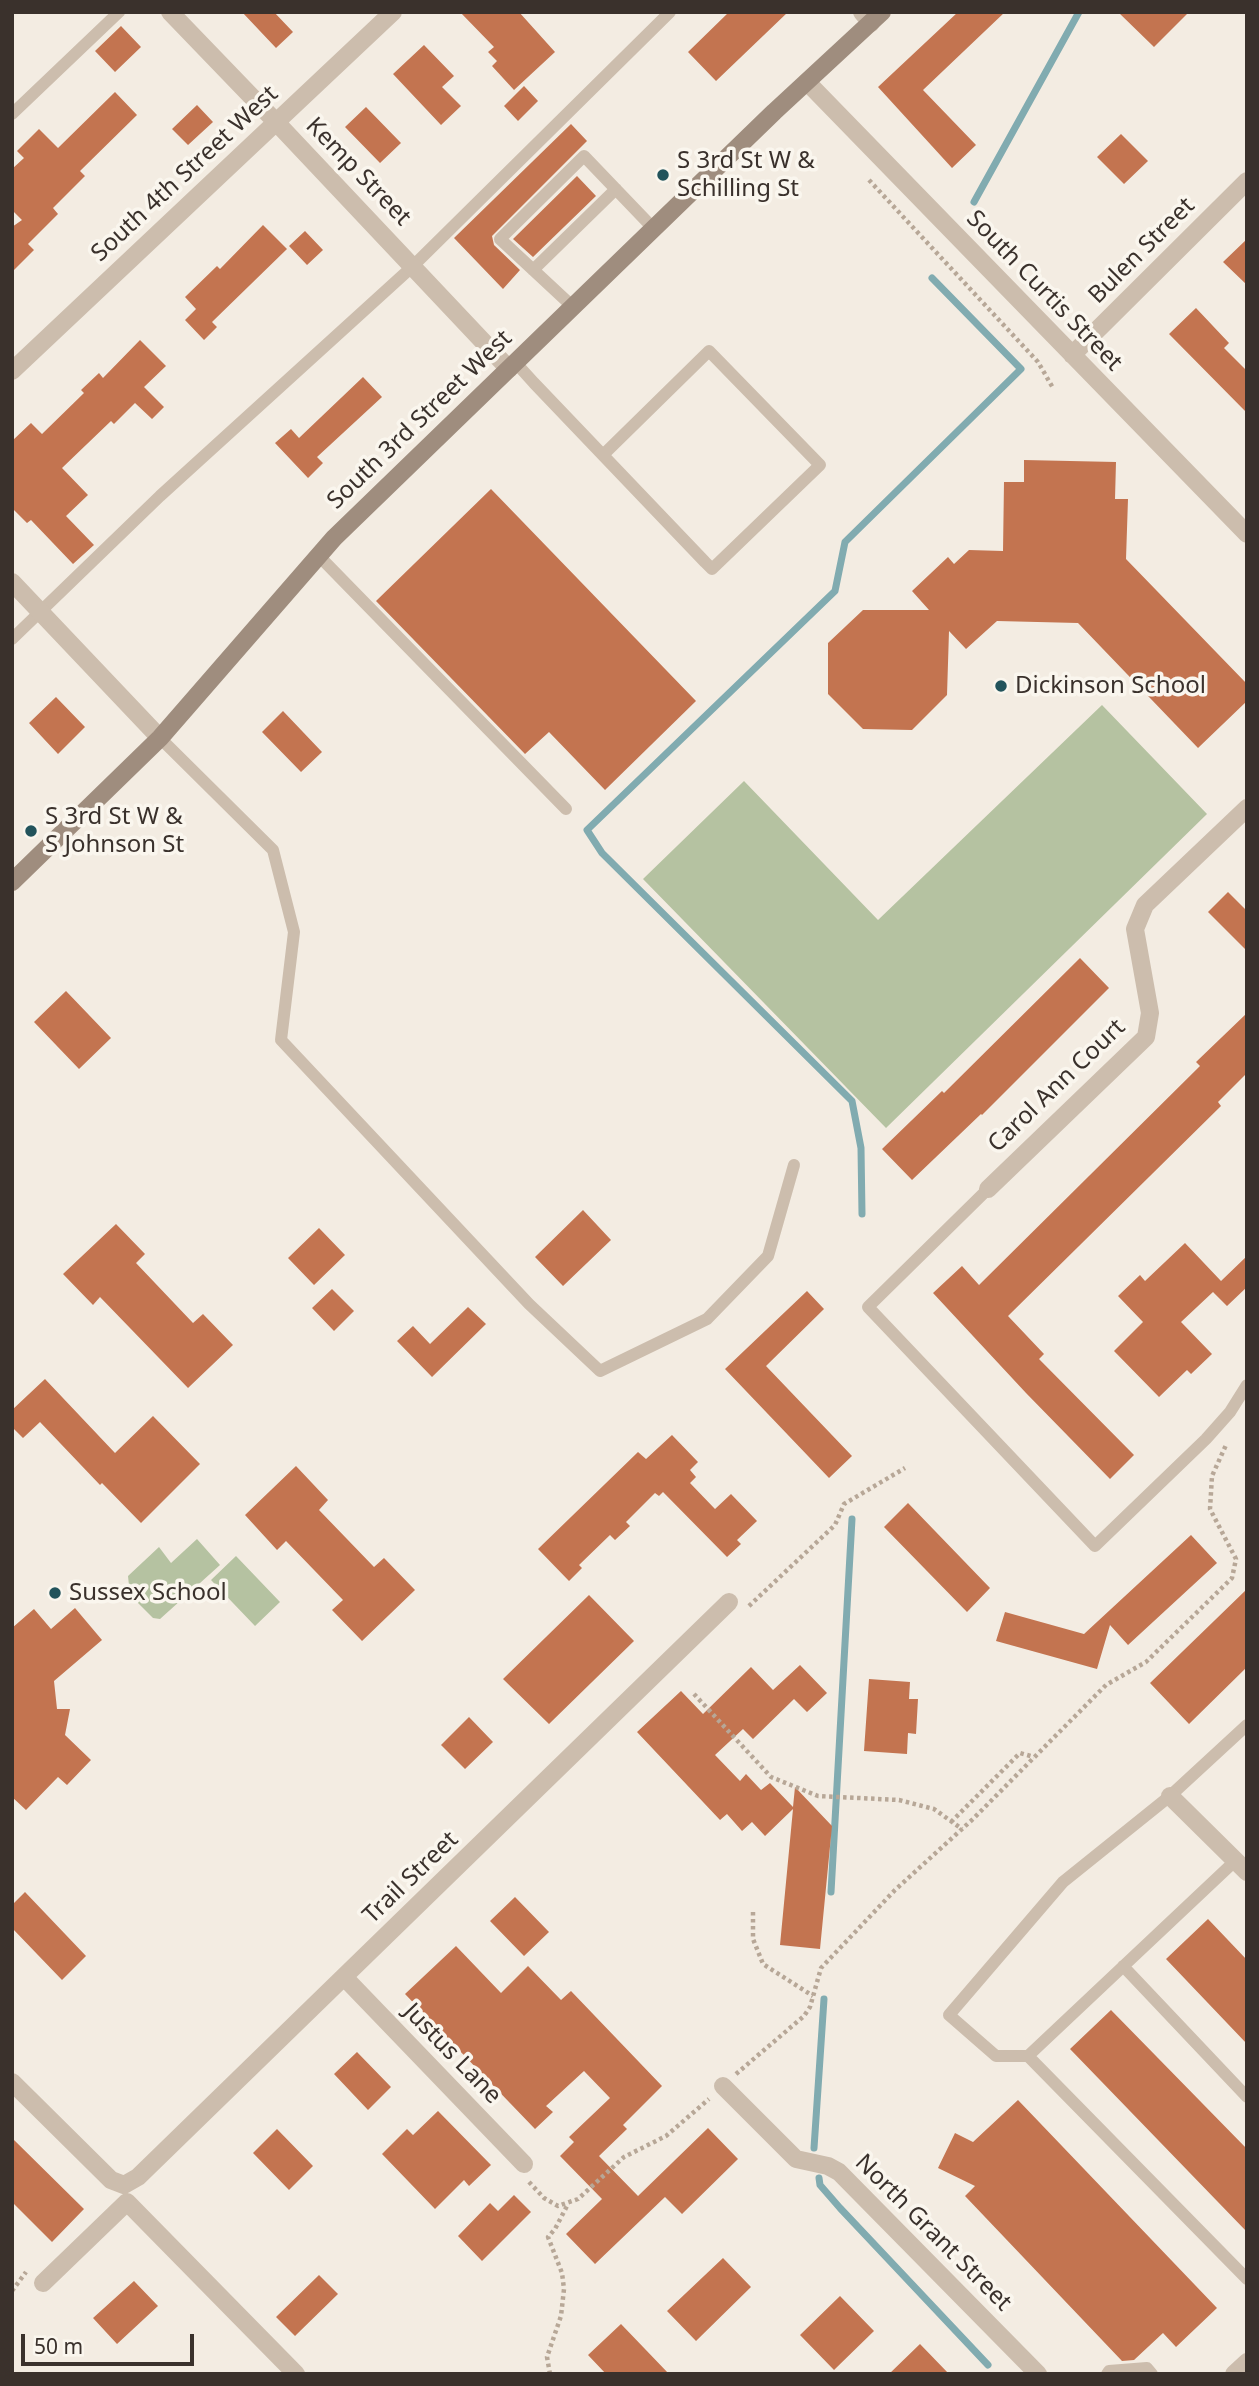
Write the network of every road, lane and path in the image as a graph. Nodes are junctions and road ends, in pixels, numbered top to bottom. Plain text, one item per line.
1 (119, 12) edge
2 (170, 12) edge
3 (393, 12) edge
4 (670, 12) edge
5 (872, 16) edge
6 (807, 82) junction
7 (12, 114) edge
8 (276, 122) junction
9 (869, 180) dead end
10 (1247, 181) edge
11 (617, 189) junction
12 (653, 228) junction
13 (413, 266) junction
14 (533, 270) junction
15 (572, 306) junction
16 (1072, 355) junction
17 (512, 366) junction
18 (12, 371) edge
19 (1053, 388) dead end
20 (603, 455) junction
21 (1247, 534) edge
22 (319, 556) junction
23 (12, 582) edge
24 (41, 613) junction
25 (12, 639) edge
26 (160, 738) junction
27 (1247, 808) edge
28 (566, 809) dead end
29 (12, 882) edge
30 (793, 1165) dead end
31 (988, 1189) joint
32 (1247, 1385) edge
33 (1228, 1440) dead end
34 (905, 1468) dead end
35 (735, 1608) joint
36 (694, 1693) dead end
37 (1247, 1725) edge
38 (1034, 1757) junction
39 (1170, 1796) junction
40 (951, 1822) junction
41 (962, 1829) junction
42 (1241, 1867) edge
43 (753, 1912) dead end
44 (1123, 1966) junction
45 (345, 1978) junction
46 (813, 1996) junction
47 (1028, 2056) junction
48 (12, 2082) edge
49 (723, 2086) junction
50 (1247, 2097) edge
51 (524, 2164) joint
52 (126, 2194) junction
53 (568, 2203) junction
54 (1247, 2279) edge
55 (43, 2283) dead end
56 (1247, 2361) edge
57 (296, 2374) edge
58 (550, 2374) edge
59 (1038, 2374) edge
60 (1107, 2374) edge
61 (1152, 2374) edge
62 (1234, 2374) edge

1 - 7 lane
2 - 8 street, Kemp Street
3 - 8 street, South 4th Street West
4 - 13 lane
5 - 6 main road, South 3rd Street West
6 - 12 main road, South 3rd Street West
6 - 16 street, South Curtis Street
8 - 13 street, Kemp Street
8 - 18 street, South 4th Street West
9 - 19 path
10 - 16 street, Bulen Street
11 - 12 lane
11 - 14 lane
11 - 14 lane
12 - 15 main road, South 3rd Street West
13 - 17 street, Kemp Street
13 - 24 lane
14 - 15 lane
15 - 17 main road, South 3rd Street West
16 - 21 street, South Curtis Street
17 - 20 lane
17 - 22 main road, South 3rd Street West
20 - 20 lane
22 - 26 main road, South 3rd Street West
22 - 28 lane
23 - 24 street
24 - 25 lane
24 - 26 street
26 - 29 main road, South 3rd Street West
26 - 30 lane
27 - 31 street, Carol Ann Court
31 - 32 lane
33 - 38 path
34 - 35 path
35 - 45 street, Trail Street
36 - 40 path
37 - 39 lane
38 - 40 path
38 - 41 path
39 - 42 street
39 - 47 lane
40 - 41 path
41 - 46 path
42 - 44 lane
43 - 46 path
44 - 47 lane
44 - 50 lane
45 - 51 street, Justus Lane
45 - 52 street, Trail Street
46 - 49 path
47 - 54 lane
48 - 52 street
49 - 53 path
49 - 59 street, North Grant Street
51 - 53 path
52 - 55 street, Trail Street
52 - 57 street
53 - 58 path
56 - 62 street
60 - 61 lane

